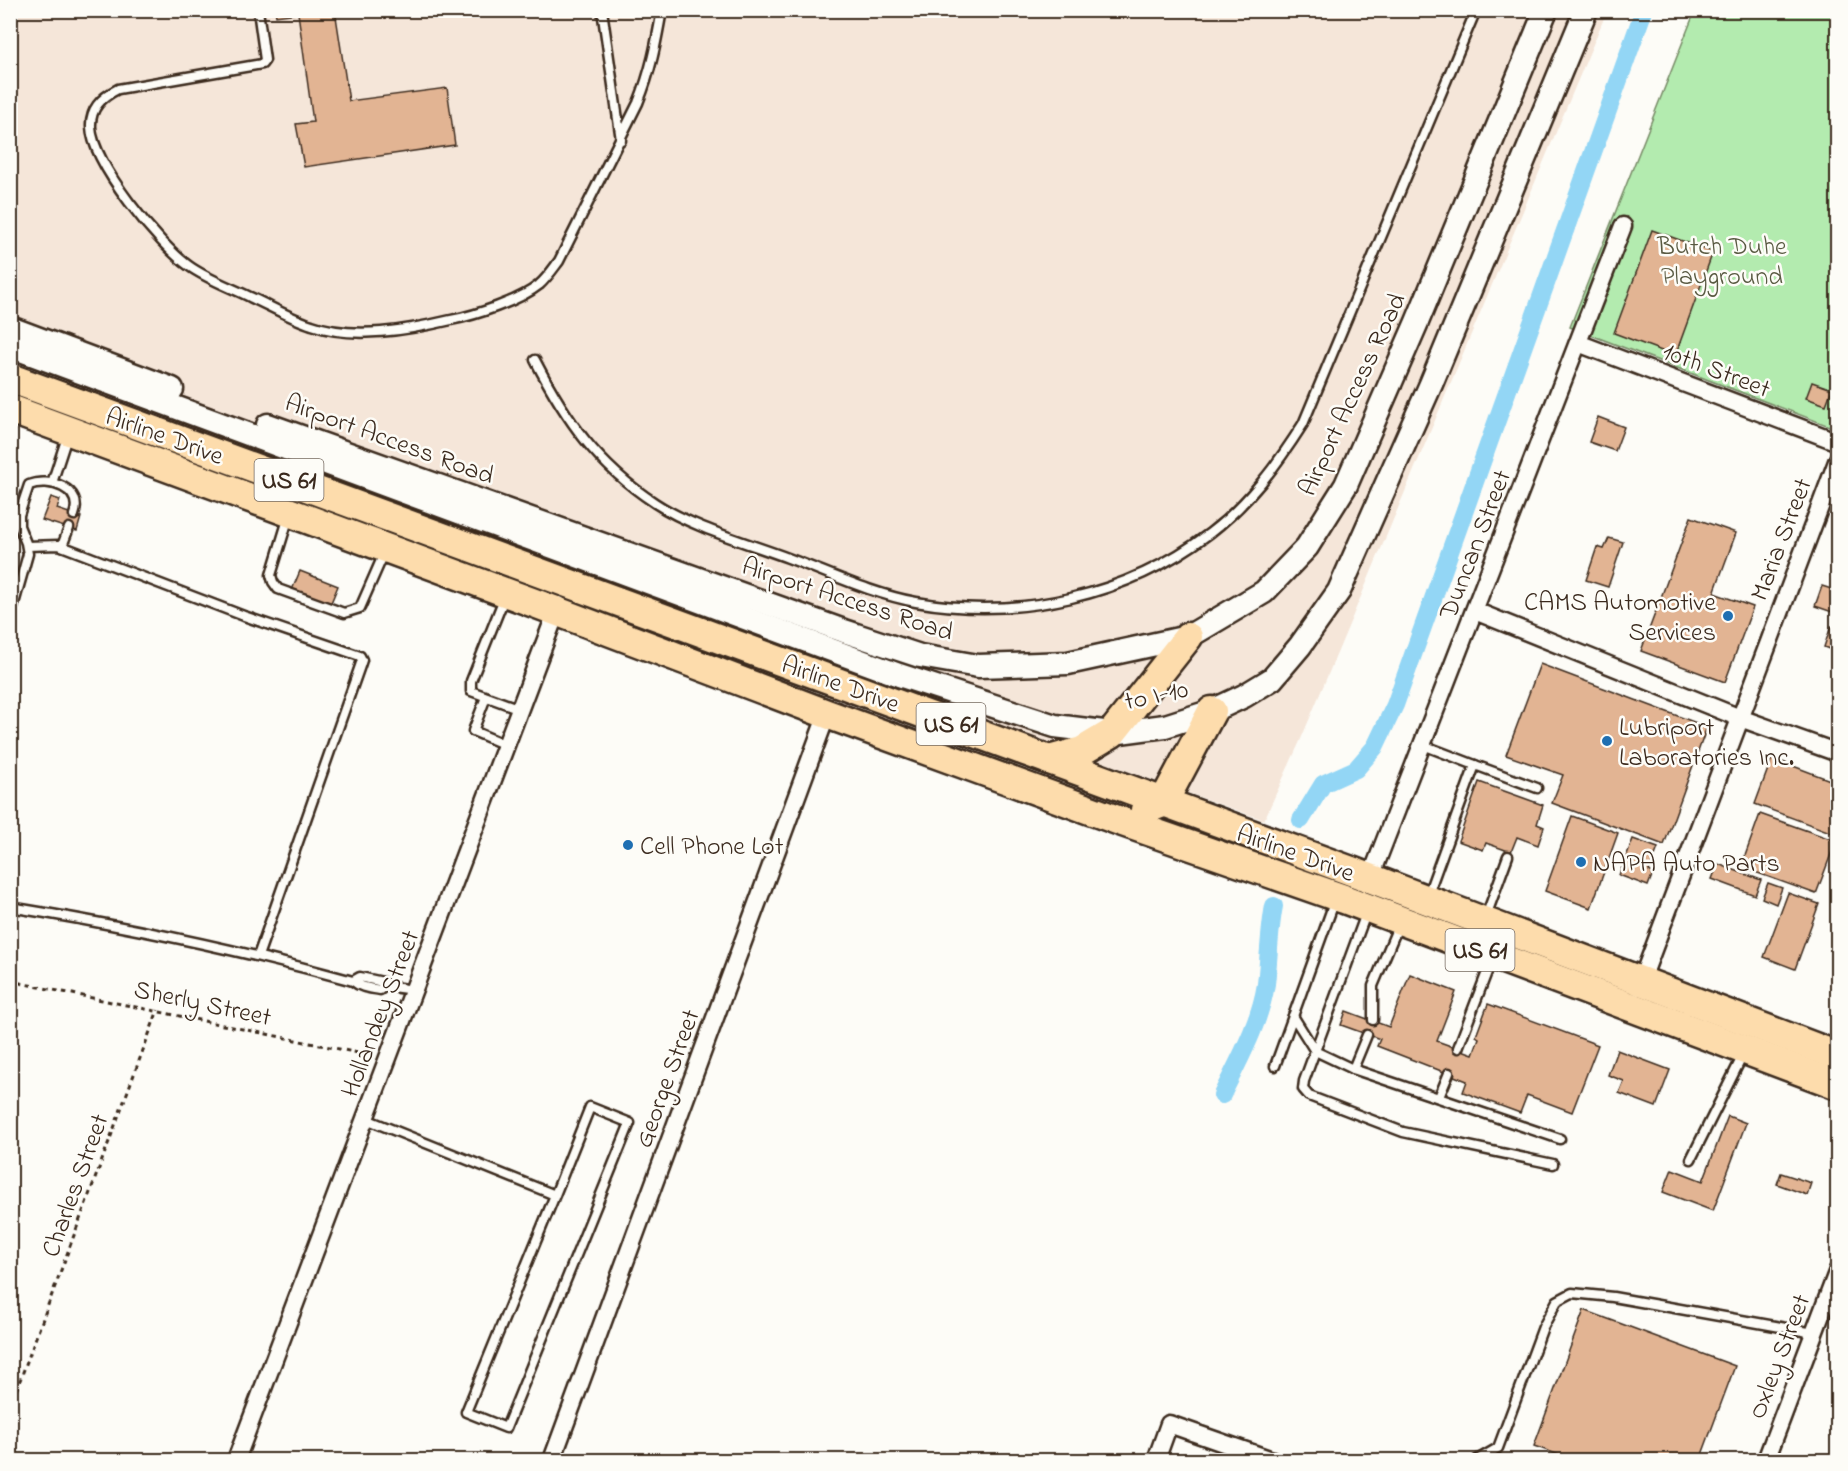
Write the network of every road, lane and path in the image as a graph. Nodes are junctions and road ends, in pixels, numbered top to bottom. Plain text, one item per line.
1 (258, 10) edge
2 (602, 10) edge
3 (662, 10) edge
4 (1476, 10) edge
5 (1546, 10) edge
6 (1586, 10) edge
7 (621, 140) junction
8 (1623, 226) dead end
9 (10, 328) edge
10 (1578, 343) junction
11 (10, 346) edge
12 (535, 360) dead end
13 (10, 378) edge
14 (11, 410) edge
15 (69, 431) junction
16 (1838, 442) edge
17 (1838, 459) edge
18 (52, 483) junction
19 (290, 513) junction
20 (74, 515) dead end
21 (69, 528) dead end
22 (27, 546) junction
23 (62, 546) junction
24 (386, 548) junction
25 (567, 582) junction
26 (506, 592) junction
27 (556, 611) junction
28 (1475, 611) junction
29 (10, 618) edge
30 (1188, 637) junction
31 (486, 697) junction
32 (520, 709) junction
33 (1212, 711) junction
34 (827, 714) junction
35 (1740, 718) junction
36 (1112, 733) junction
37 (506, 744) junction
38 (1423, 745) junction
39 (1838, 753) edge
40 (1188, 757) junction
41 (1049, 760) junction
42 (1475, 765) junction
43 (1537, 788) dead end
44 (1163, 803) junction
45 (1120, 821) junction
46 (1231, 828) junction
47 (1508, 856) dead end
48 (1370, 879) junction
49 (1336, 896) junction
50 (1425, 900) junction
51 (10, 907) edge
52 (1368, 908) junction
53 (1400, 920) junction
54 (1484, 922) junction
55 (258, 956) junction
56 (1494, 956) junction
57 (10, 981) edge
58 (414, 991) junction
59 (1636, 994) junction
60 (158, 1010) junction
61 (1293, 1016) junction
62 (1373, 1020) dead end
63 (1367, 1035) dead end
64 (1458, 1048) dead end
65 (1746, 1050) junction
66 (1315, 1051) junction
67 (1838, 1056) edge
68 (389, 1060) junction
69 (1275, 1066) dead end
70 (1353, 1069) junction
71 (1449, 1073) dead end
72 (1838, 1085) edge
73 (1439, 1097) junction
74 (366, 1119) junction
75 (1560, 1139) dead end
76 (1691, 1159) dead end
77 (1553, 1164) dead end
78 (555, 1195) junction
79 (1838, 1270) edge
80 (1814, 1333) junction
81 (10, 1407) edge
82 (236, 1461) edge
83 (552, 1461) edge
84 (1156, 1461) edge
85 (1272, 1461) edge
86 (1477, 1461) edge
87 (1766, 1461) edge

1 - 7 lane
2 - 7 lane
3 - 7 lane
4 - 12 lane
5 - 30 street, Airport Access Road
6 - 33 street
8 - 10 street, Duncan Street
9 - 30 street, Airport Access Road
10 - 16 street, 10th Street
10 - 28 street, Duncan Street
11 - 36 street, Airport Access Road
13 - 25 highway, Airline Drive / US 61
14 - 15 highway, Airline Drive / US 61
15 - 18 lane
15 - 19 highway, Airline Drive / US 61
17 - 35 street, Maria Street
18 - 20 lane
18 - 22 lane
19 - 24 highway, Airline Drive / US 61
19 - 24 lane
21 - 23 lane
22 - 23 lane
22 - 29 lane
23 - 55 lane
24 - 26 highway, Airline Drive / US 61
25 - 27 street, Hollandey Street
25 - 41 highway, Airline Drive / US 61
26 - 27 highway, Airline Drive / US 61
26 - 31 lane
27 - 32 street, Hollandey Street
27 - 34 highway, Airline Drive / US 61
28 - 35 street
28 - 38 street, Duncan Street
30 - 36 highway
31 - 32 lane
31 - 37 lane
32 - 37 street, Hollandey Street
33 - 36 street, to I-10
33 - 40 highway
34 - 45 highway, Airline Drive / US 61
34 - 83 street, George Street
35 - 39 street
35 - 59 street, Maria Street
36 - 41 highway
37 - 58 street, Hollandey Street
38 - 42 lane
38 - 48 street, Duncan Street
40 - 44 highway
40 - 46 highway
41 - 44 highway, Airline Drive / US 61
42 - 43 lane
42 - 50 lane
44 - 45 highway
44 - 46 highway, Airline Drive / US 61
45 - 49 highway, Airline Drive / US 61
46 - 48 highway, Airline Drive / US 61
47 - 54 lane
48 - 50 highway, Airline Drive / US 61
49 - 52 highway, Airline Drive / US 61
49 - 61 lane
50 - 54 highway, Airline Drive / US 61
51 - 55 lane
52 - 53 highway, Airline Drive / US 61
52 - 66 lane
53 - 56 highway, Airline Drive / US 61
53 - 62 lane
54 - 59 highway, Airline Drive / US 61
55 - 58 lane
56 - 59 highway, Airline Drive / US 61
56 - 64 lane
57 - 60 path, Sherly Street
58 - 68 street, Hollandey Street
59 - 65 highway, Airline Drive / US 61
59 - 67 highway, Airline Drive / US 61
60 - 68 path, Sherly Street
60 - 81 path, Charles Street
61 - 66 lane
61 - 69 lane
63 - 70 lane
65 - 72 highway, Airline Drive / US 61
65 - 76 lane
66 - 70 lane
66 - 77 lane
68 - 74 street, Hollandey Street
70 - 73 lane
71 - 73 lane
73 - 75 lane
74 - 78 lane
74 - 82 street, Hollandey Street
78 - 78 lane
79 - 80 street, Oxley Street
80 - 86 lane
80 - 87 street, Oxley Street
84 - 85 street

